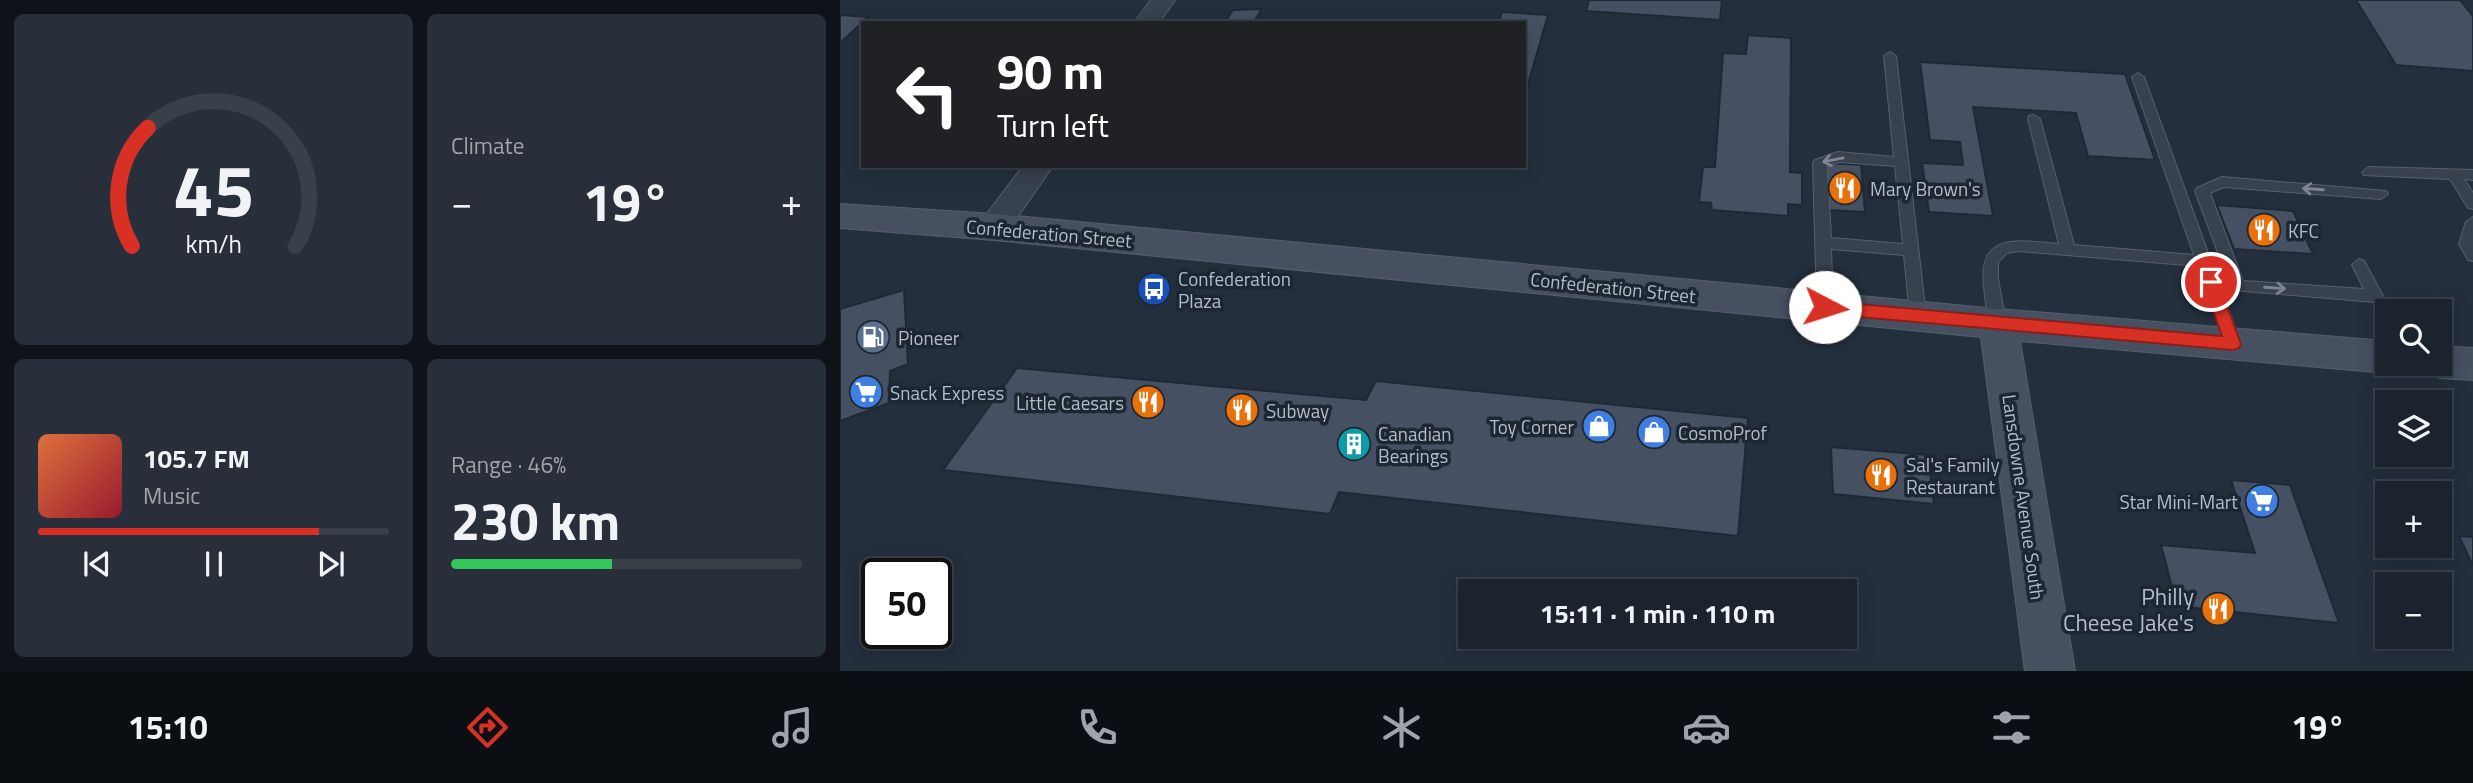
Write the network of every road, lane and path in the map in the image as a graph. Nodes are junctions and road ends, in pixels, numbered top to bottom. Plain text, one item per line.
1 (1163, 0) edge
2 (1147, 21) edge
3 (1890, 56) dead end
4 (2138, 77) dead end
5 (2034, 119) dead end
6 (1901, 162) junction
7 (1038, 168) edge
8 (2369, 172) dead end
9 (2473, 175) edge
10 (2455, 176) junction
11 (2381, 194) dead end
12 (2473, 204) edge
13 (847, 222) edge
14 (2473, 222) edge
15 (994, 227) junction
16 (1824, 243) junction
17 (1911, 250) junction
18 (2068, 250) junction
19 (2473, 256) edge
20 (2203, 261) junction
21 (2360, 265) dead end
22 (1825, 307) junction
23 (1918, 316) junction
24 (1998, 324) junction
25 (2233, 344) junction
26 (2375, 356) edge
27 (2452, 363) edge
28 (2473, 364) edge
29 (2050, 671) edge

1 - 2 street
3 - 6 lane
4 - 20 lane
5 - 18 lane
6 -> 16 lane
6 - 17 lane
7 - 15 street
8 - 10 lane
9 - 10 lane
10 - 12 lane
11 -> 21 lane
13 - 15 main road, Confederation Street
14 - 19 lane
15 - 22 main road, Confederation Street
16 - 17 lane
16 - 22 lane
17 - 23 lane
18 - 20 lane
18 - 24 lane
20 - 25 lane
22 - 23 main road, Confederation Street
23 - 24 main road, Confederation Street
24 - 25 main road, Confederation Street
24 - 29 main road, Lansdowne Avenue South
25 - 26 main road, Confederation Street
27 - 28 main road

